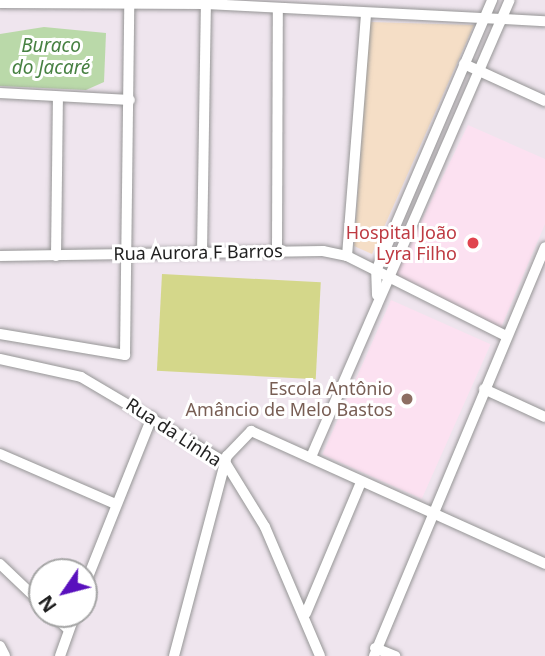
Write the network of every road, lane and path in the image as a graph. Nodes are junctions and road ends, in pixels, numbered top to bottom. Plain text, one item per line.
1 (492, 0) edge
2 (510, 0) edge
3 (0, 3) edge
4 (129, 4) junction
5 (206, 4) junction
6 (278, 9) junction
7 (366, 15) junction
8 (483, 19) junction
9 (503, 20) junction
10 (545, 22) edge
11 (464, 64) junction
12 (479, 71) junction
13 (0, 93) edge
14 (58, 97) junction
15 (130, 100) junction
16 (545, 101) edge
17 (425, 154) junction
18 (440, 160) junction
19 (545, 247) edge
20 (277, 251) junction
21 (128, 253) junction
22 (202, 253) junction
23 (0, 256) edge
24 (56, 256) junction
25 (347, 256) junction
26 (541, 269) edge
27 (376, 271) junction
28 (388, 280) junction
29 (377, 295) junction
30 (0, 334) edge
31 (506, 337) junction
32 (0, 359) edge
33 (484, 389) junction
34 (152, 417) junction
35 (545, 417) edge
36 (0, 454) edge
37 (311, 457) junction
38 (225, 462) junction
39 (361, 482) junction
40 (113, 503) junction
41 (431, 513) junction
42 (94, 558) edge
43 (0, 564) edge
44 (545, 564) edge
45 (28, 591) edge
46 (306, 613) junction
47 (66, 628) edge
48 (70, 628) edge
49 (69, 631) junction
50 (0, 646) edge
51 (375, 652) edge
52 (5, 656) edge
53 (60, 656) edge
54 (174, 656) edge
55 (320, 656) edge
56 (395, 656) edge

1 - 8 street
2 - 9 street
3 - 4 street
4 - 5 street
4 - 15 street
5 - 6 street
5 - 22 street
6 - 7 street
6 - 20 street
7 - 8 street
7 - 25 street
8 - 9 street
8 - 11 street
9 - 10 street
9 - 12 street
11 - 12 street
11 - 17 street
12 - 16 street
12 - 18 street
13 - 14 street
14 - 15 street
14 - 24 street
15 - 21 street
17 - 18 street
17 - 27 street
18 - 28 street
19 - 26 street
20 - 22 street, Rua Aurora F Barros
20 - 25 street, Rua Aurora F Barros
21 - 22 street, Rua Aurora F Barros
21 - 24 street, Rua Aurora F Barros
21 - 30 street
23 - 24 street, Rua Aurora F Barros
25 - 27 street, Rua Aurora F Barros
26 - 31 street
27 - 28 street, Rua Aurora F Barros
27 - 29 street
28 - 29 street
28 - 31 street, Rua Aurora F Barros
29 - 37 street
31 - 33 street
32 - 34 street, Rua da Linha
33 - 35 street
33 - 41 street
34 - 38 street, Rua da Linha
34 - 40 street
36 - 40 street
37 - 38 street
37 - 39 street
38 - 46 street, Rua da Linha
38 - 54 street
39 - 41 street
39 - 46 street
40 - 42 street
41 - 44 street
41 - 51 street
43 - 45 street
46 - 55 street, Rua da Linha
47 - 49 street
48 - 49 street
49 - 53 street
50 - 52 street
51 - 56 street

